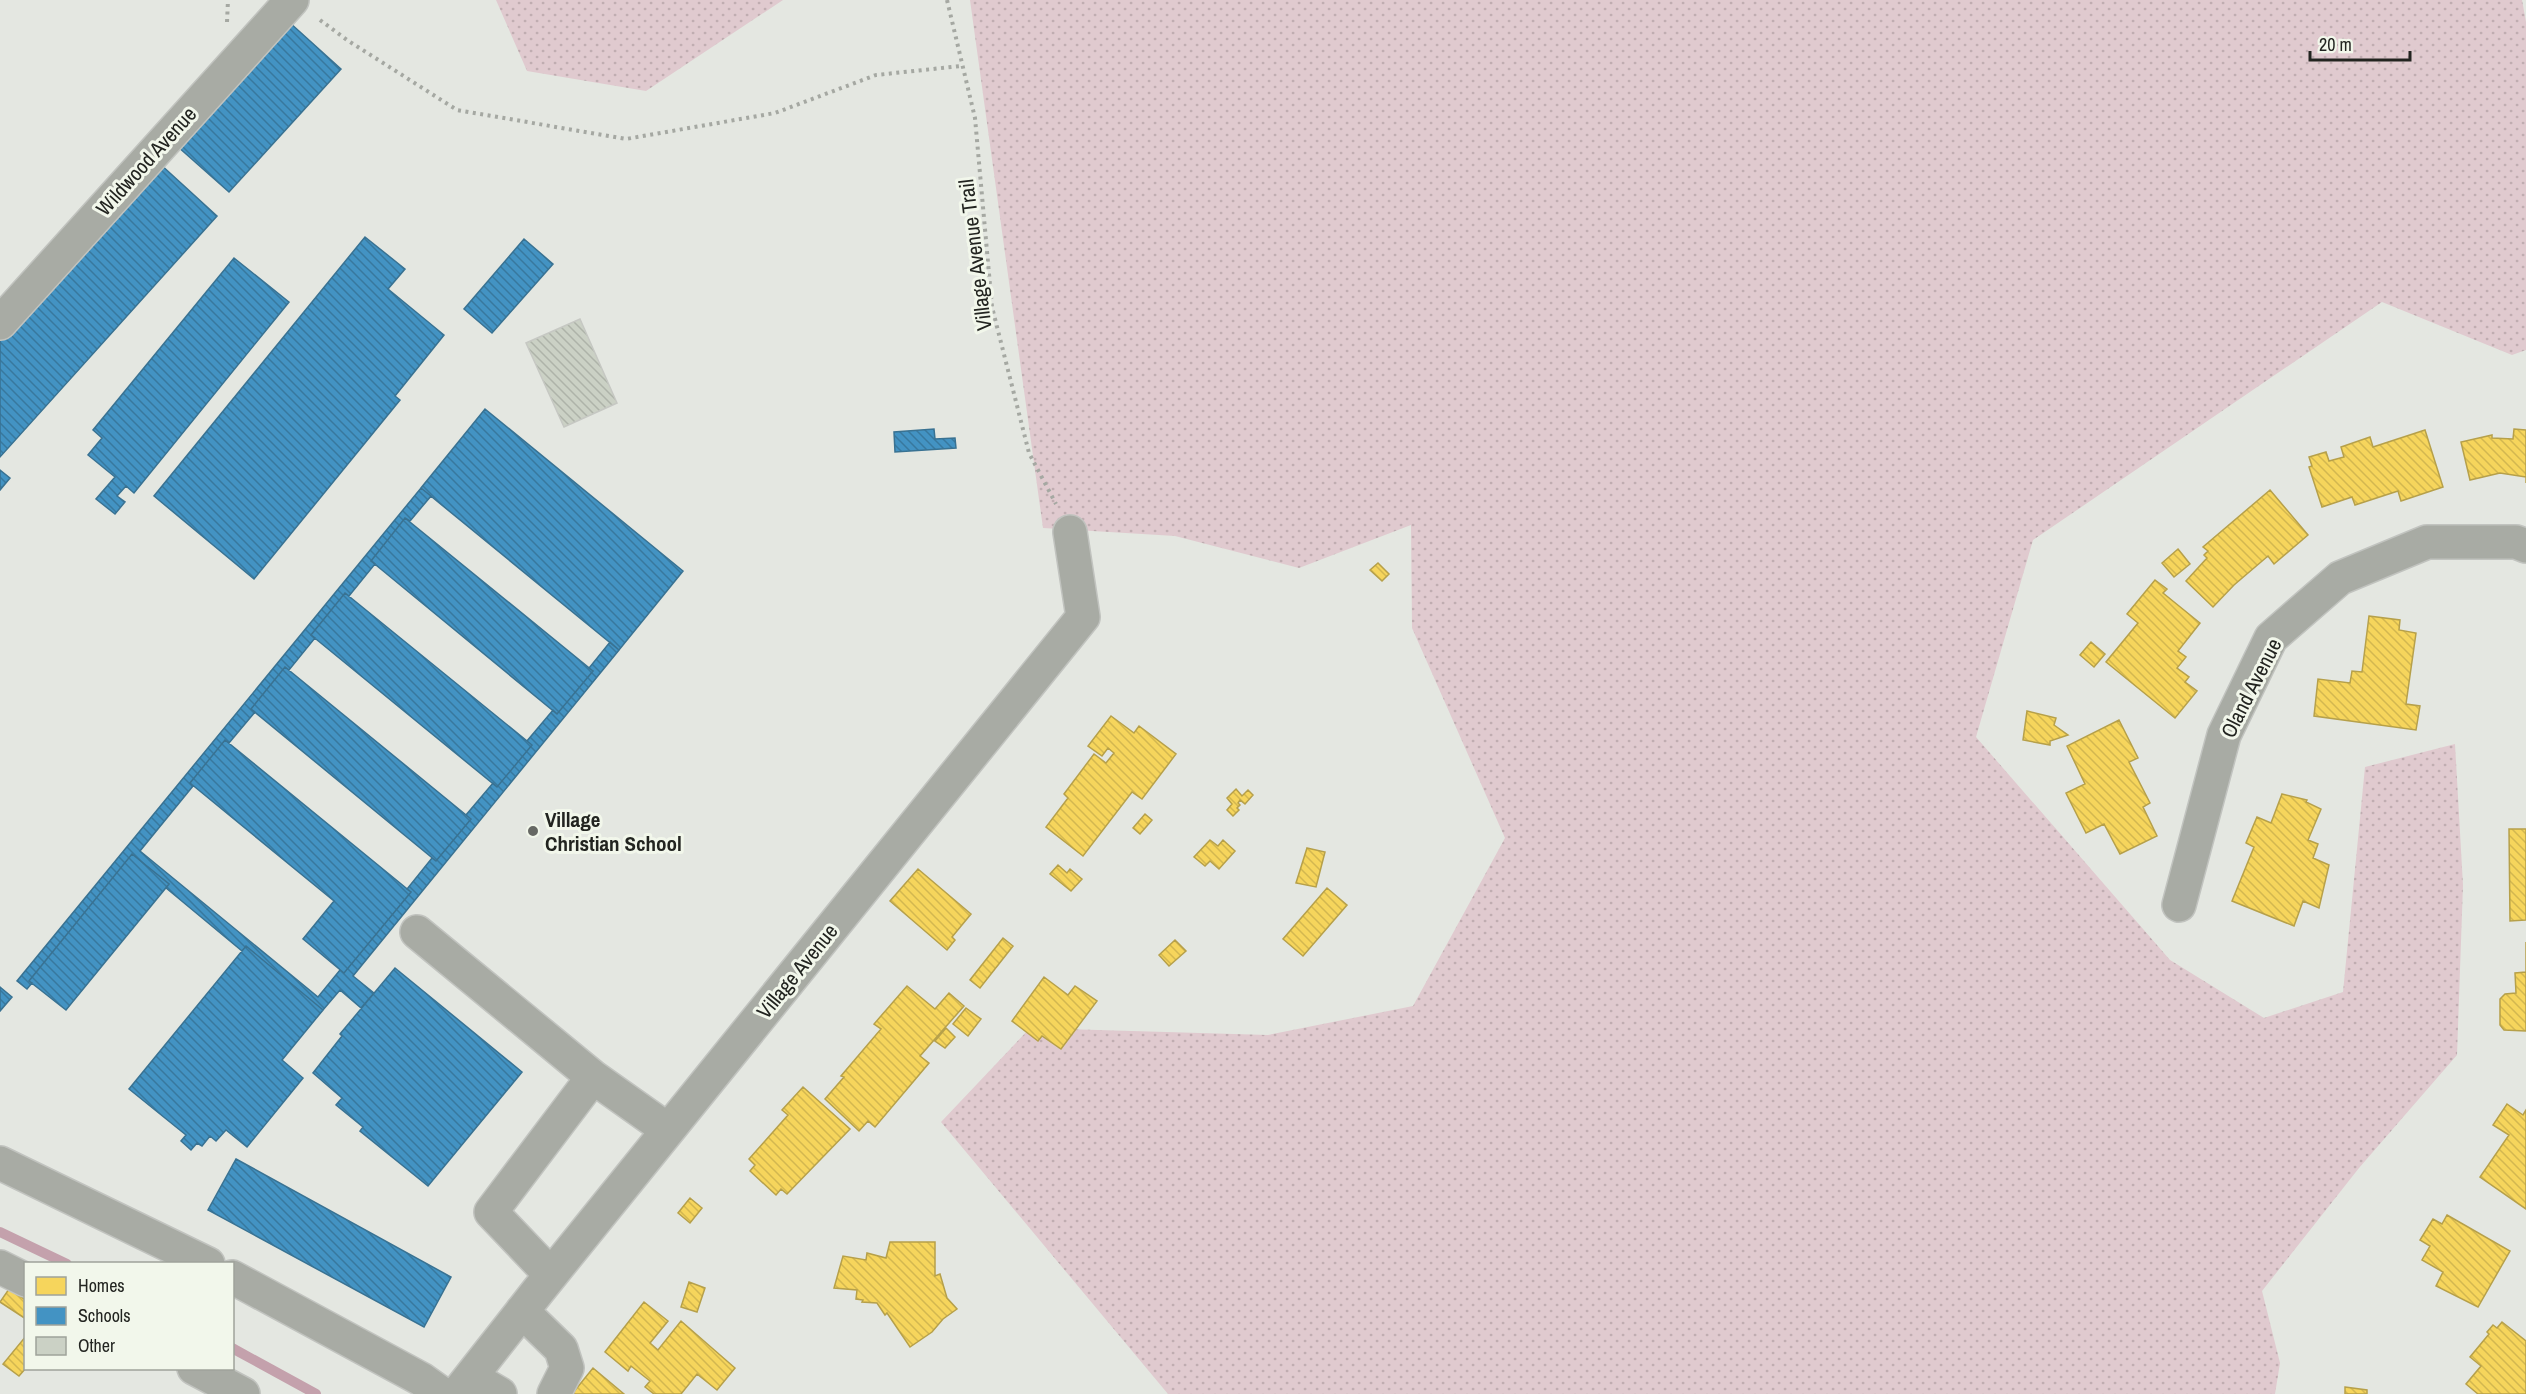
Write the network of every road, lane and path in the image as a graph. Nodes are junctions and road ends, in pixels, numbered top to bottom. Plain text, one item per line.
1 (946, 0) edge
2 (301, 7) edge
3 (961, 66) junction
4 (0, 323) edge
5 (1070, 532) joint
6 (2526, 546) edge
7 (2179, 905) dead end
8 (417, 932) dead end
9 (593, 1077) junction
10 (668, 1130) junction
11 (0, 1163) edge
12 (206, 1262) edge
13 (0, 1267) edge
14 (551, 1275) junction
15 (234, 1277) edge
16 (24, 1279) edge
17 (522, 1311) junction
18 (198, 1370) edge
19 (464, 1385) edge
20 (243, 1394) edge
21 (442, 1394) edge
22 (500, 1394) edge
23 (554, 1394) edge

1 - 3 path, Village Avenue Trail
2 - 3 path
2 - 4 street, Wildwood Avenue
3 - 5 path, Village Avenue Trail
5 - 10 street, Village Avenue
6 - 7 street, Oland Avenue
8 - 9 street
9 - 10 street
9 - 14 street
10 - 14 street, Village Avenue
11 - 12 street
13 - 16 street
14 - 17 street, Village Avenue
15 - 21 street
17 - 19 street, Village Avenue
17 - 23 street
18 - 20 street
19 - 22 street

